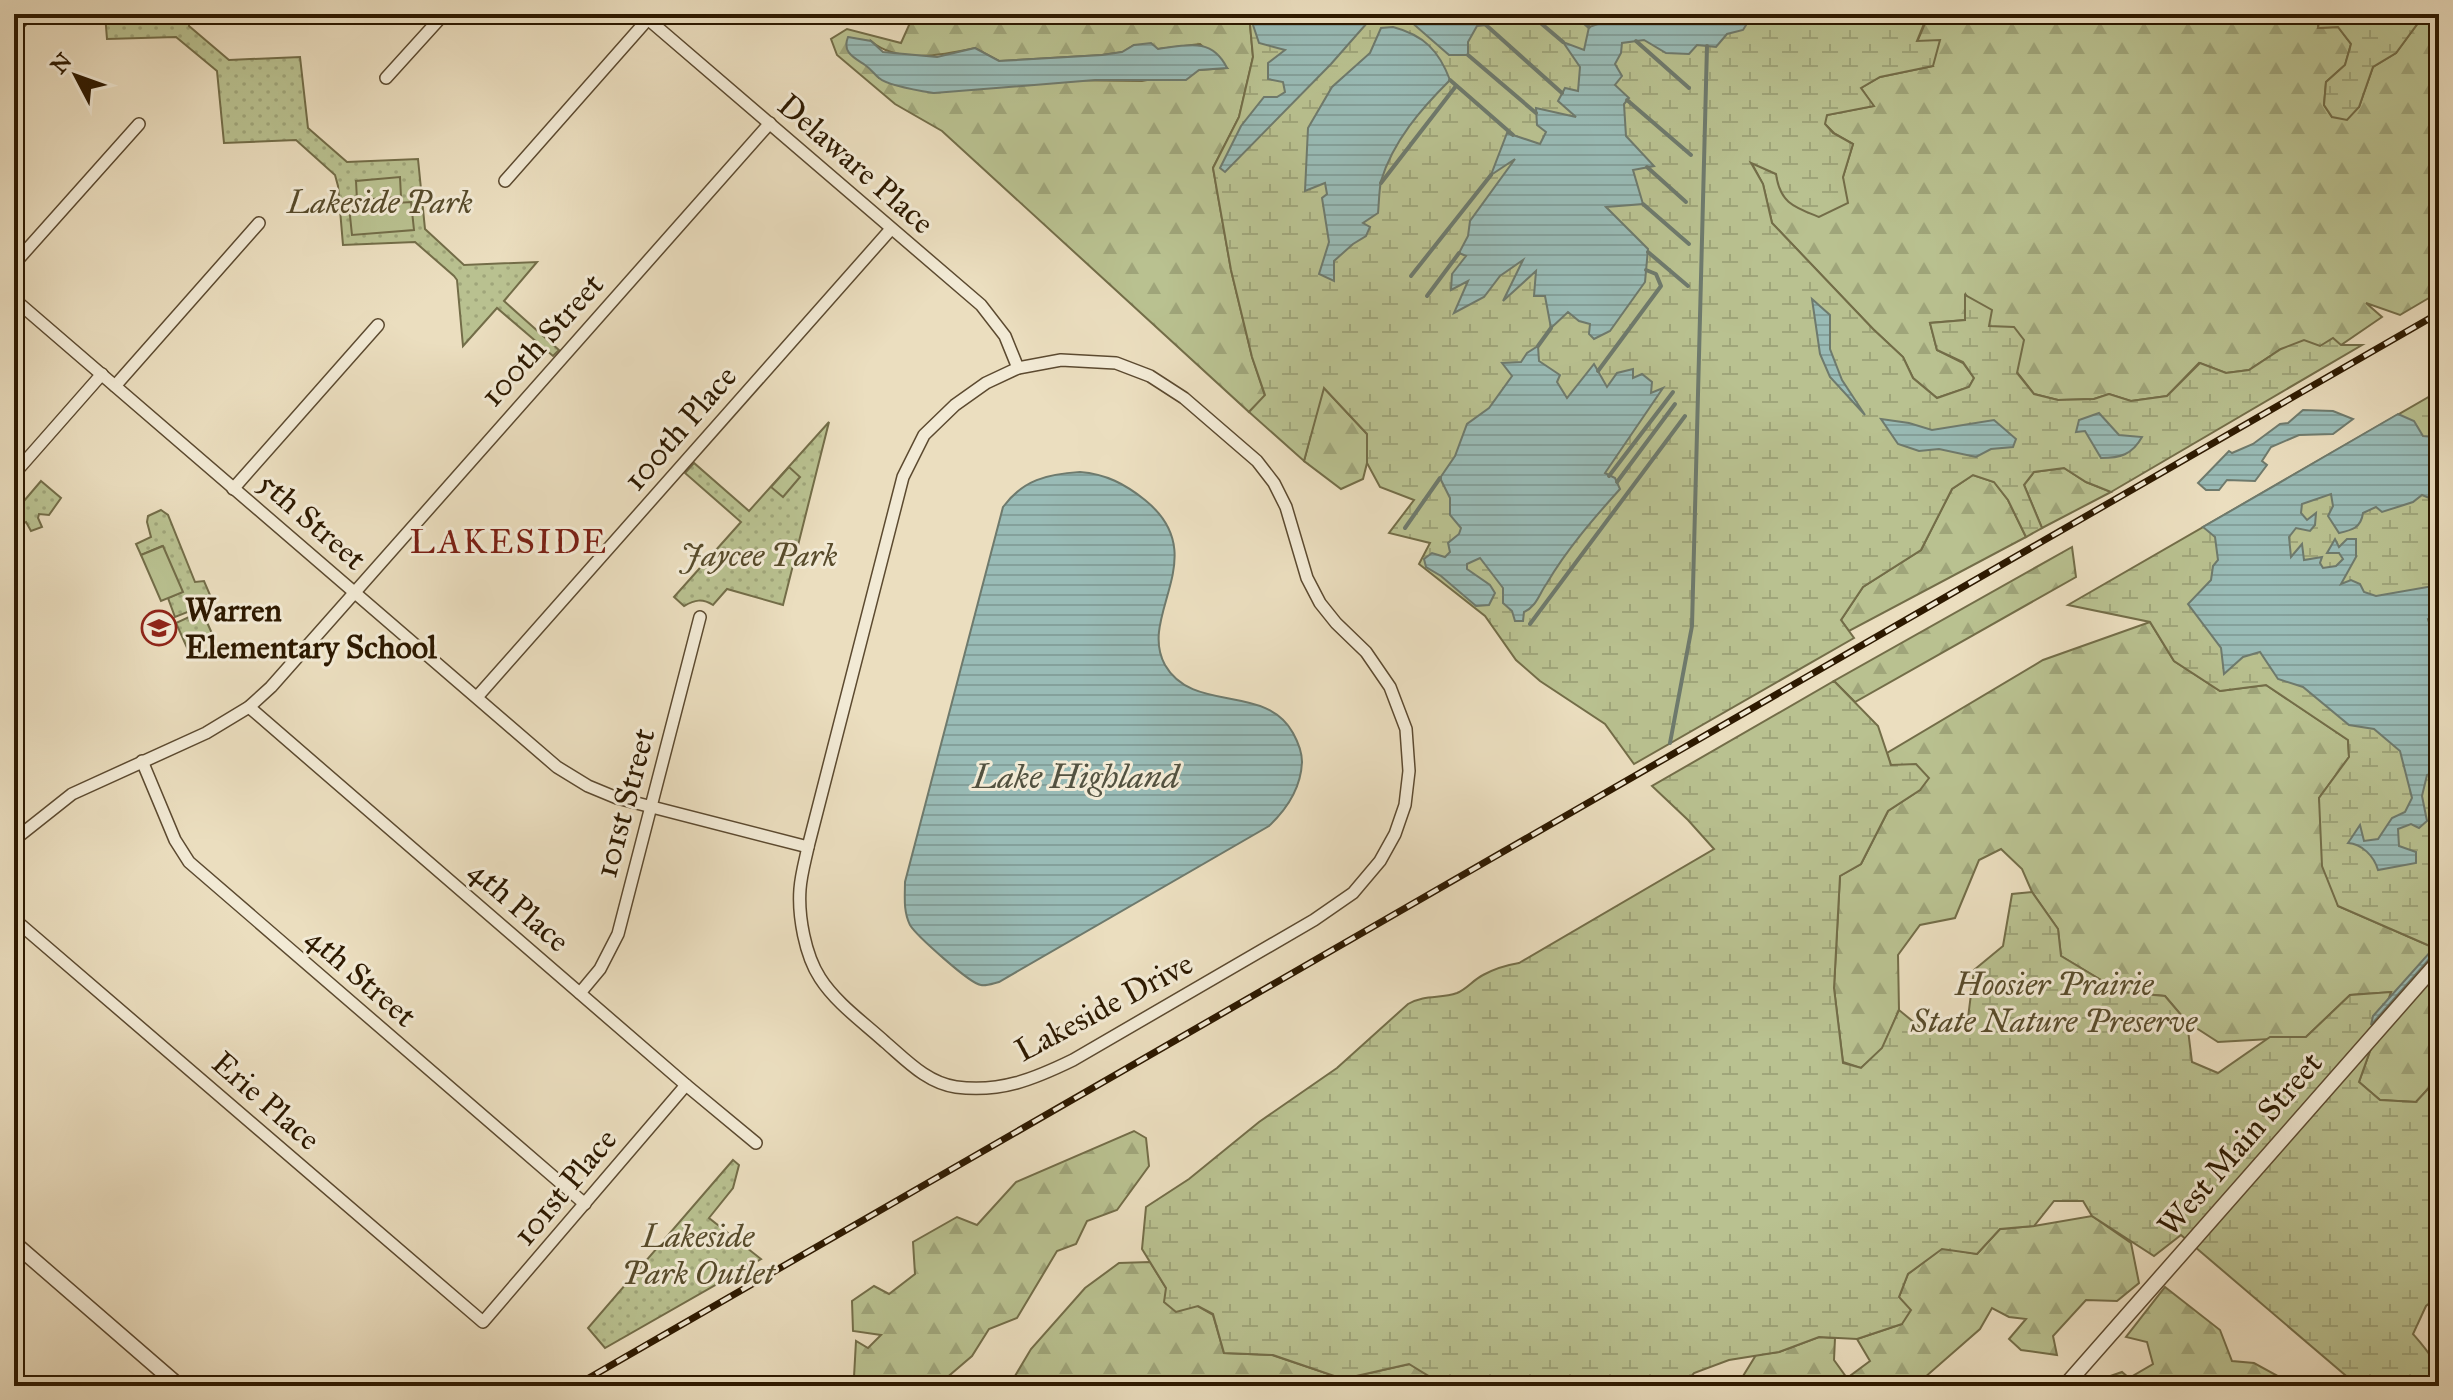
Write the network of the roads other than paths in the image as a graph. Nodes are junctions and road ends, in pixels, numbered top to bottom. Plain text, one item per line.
1 (444, 14) edge
2 (645, 17) edge
3 (386, 78) dead end
4 (770, 123) junction
5 (139, 124) dead end
6 (505, 181) dead end
7 (259, 223) dead end
8 (891, 229) junction
9 (14, 264) edge
10 (14, 299) edge
11 (378, 325) dead end
12 (1018, 368) junction
13 (102, 374) junction
14 (115, 386) junction
15 (14, 474) edge
16 (233, 489) junction
17 (354, 592) junction
18 (700, 617) dead end
19 (477, 697) junction
20 (249, 707) junction
21 (142, 761) junction
22 (651, 807) junction
23 (14, 840) edge
24 (808, 847) junction
25 (14, 919) edge
26 (2439, 961) edge
27 (580, 993) junction
28 (686, 1085) junction
29 (756, 1143) dead end
30 (585, 1204) junction
31 (14, 1243) edge
32 (483, 1322) joint
33 (179, 1386) edge
34 (2065, 1386) edge

1 - 3 street
2 - 4 street, Delaware Place
2 - 6 street
4 - 8 street, Delaware Place
4 - 17 street, 100th Street
5 - 9 street
7 - 14 street
8 - 12 street, Delaware Place
8 - 19 street, 100th Place
10 - 13 street, 5th Street
11 - 16 street
12 - 24 street, Lakeside Drive
12 - 24 street, Lakeside Drive
13 - 14 street, 5th Street
13 - 15 street
14 - 16 street, 5th Street
16 - 17 street, 5th Street
17 - 19 street, 5th Street
17 - 20 street, 100th Street
18 - 22 street, 101st Street
19 - 22 street, 5th Street
20 - 21 street, 100th Street
20 - 27 street, 4th Place
21 - 23 street, 100th Street
21 - 30 street, 4th Street
22 - 24 street, 5th Street
22 - 27 street, 101st Street
25 - 32 street, Erie Place
26 - 34 street, West Main Street
27 - 28 street, 4th Place
28 - 29 street, 4th Place
28 - 30 street, 101st Place
30 - 32 street, 101st Place
31 - 33 street

